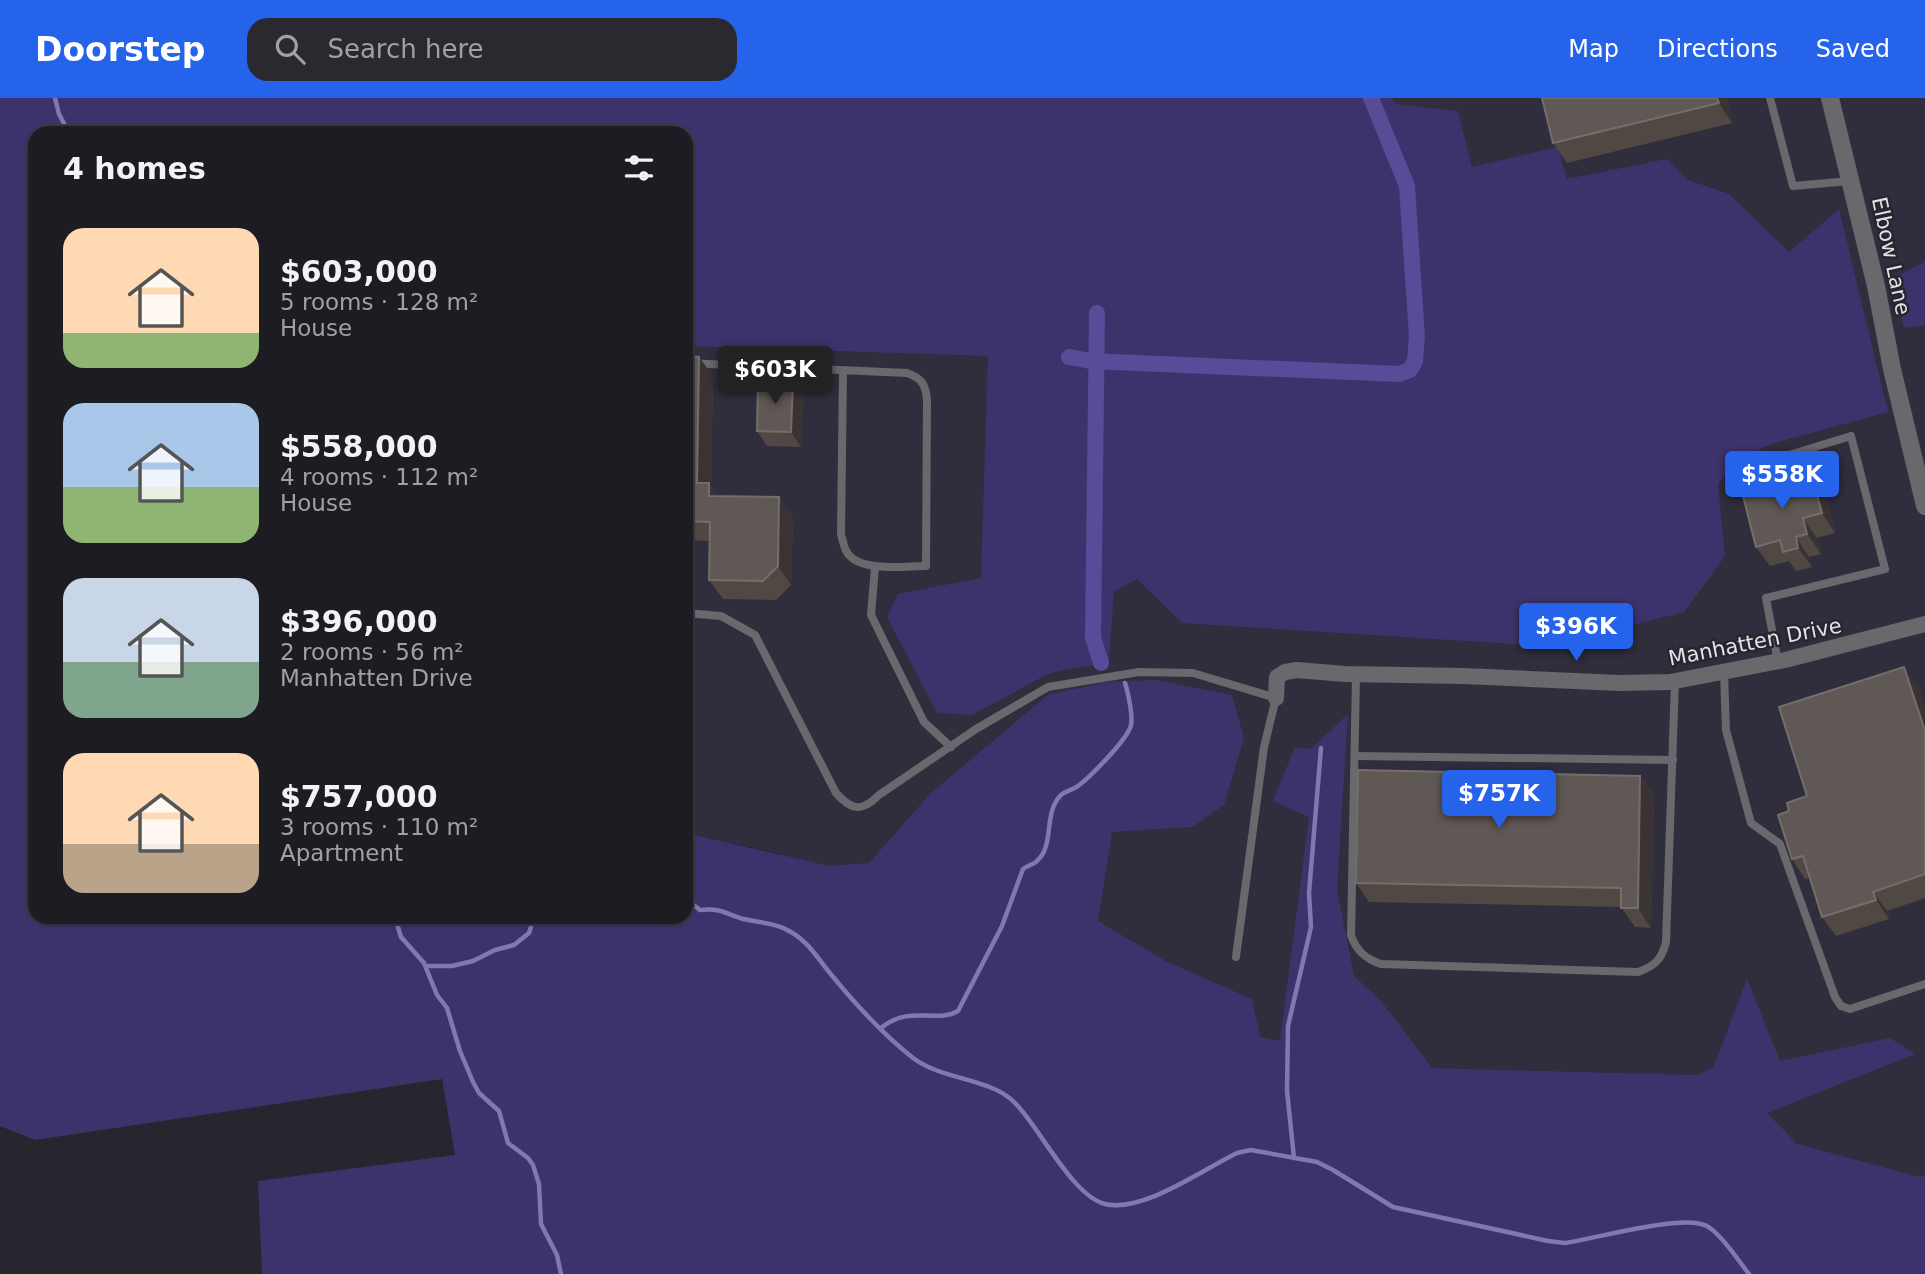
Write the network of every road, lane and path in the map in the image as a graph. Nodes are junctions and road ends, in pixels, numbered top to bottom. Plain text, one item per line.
1 (1770, 98) edge
2 (1829, 98) edge
3 (1850, 181) junction
4 (693, 363) edge
5 (843, 371) junction
6 (1789, 455) dead end
7 (1925, 506) edge
8 (875, 566) junction
9 (693, 614) edge
10 (1925, 624) edge
11 (1778, 662) junction
12 (1724, 673) junction
13 (1356, 675) junction
14 (1675, 681) junction
15 (1276, 698) junction
16 (951, 747) junction
17 (1356, 756) junction
18 (1673, 761) junction
19 (1236, 957) dead end
20 (1925, 984) edge

1 - 3 lane
2 - 3 street, Elbow Lane
3 - 7 street, Elbow Lane
4 - 5 lane
5 - 8 lane
5 - 8 lane
6 - 11 lane
8 - 16 lane
9 - 16 lane
10 - 11 street, Manhatten Drive
11 - 12 street, Manhatten Drive
12 - 14 street, Manhatten Drive
12 - 20 lane
13 - 14 street, Manhatten Drive
13 - 15 street, Manhatten Drive
13 - 17 lane
14 - 18 lane
15 - 16 lane
15 - 19 lane
17 - 18 lane
17 - 18 lane

